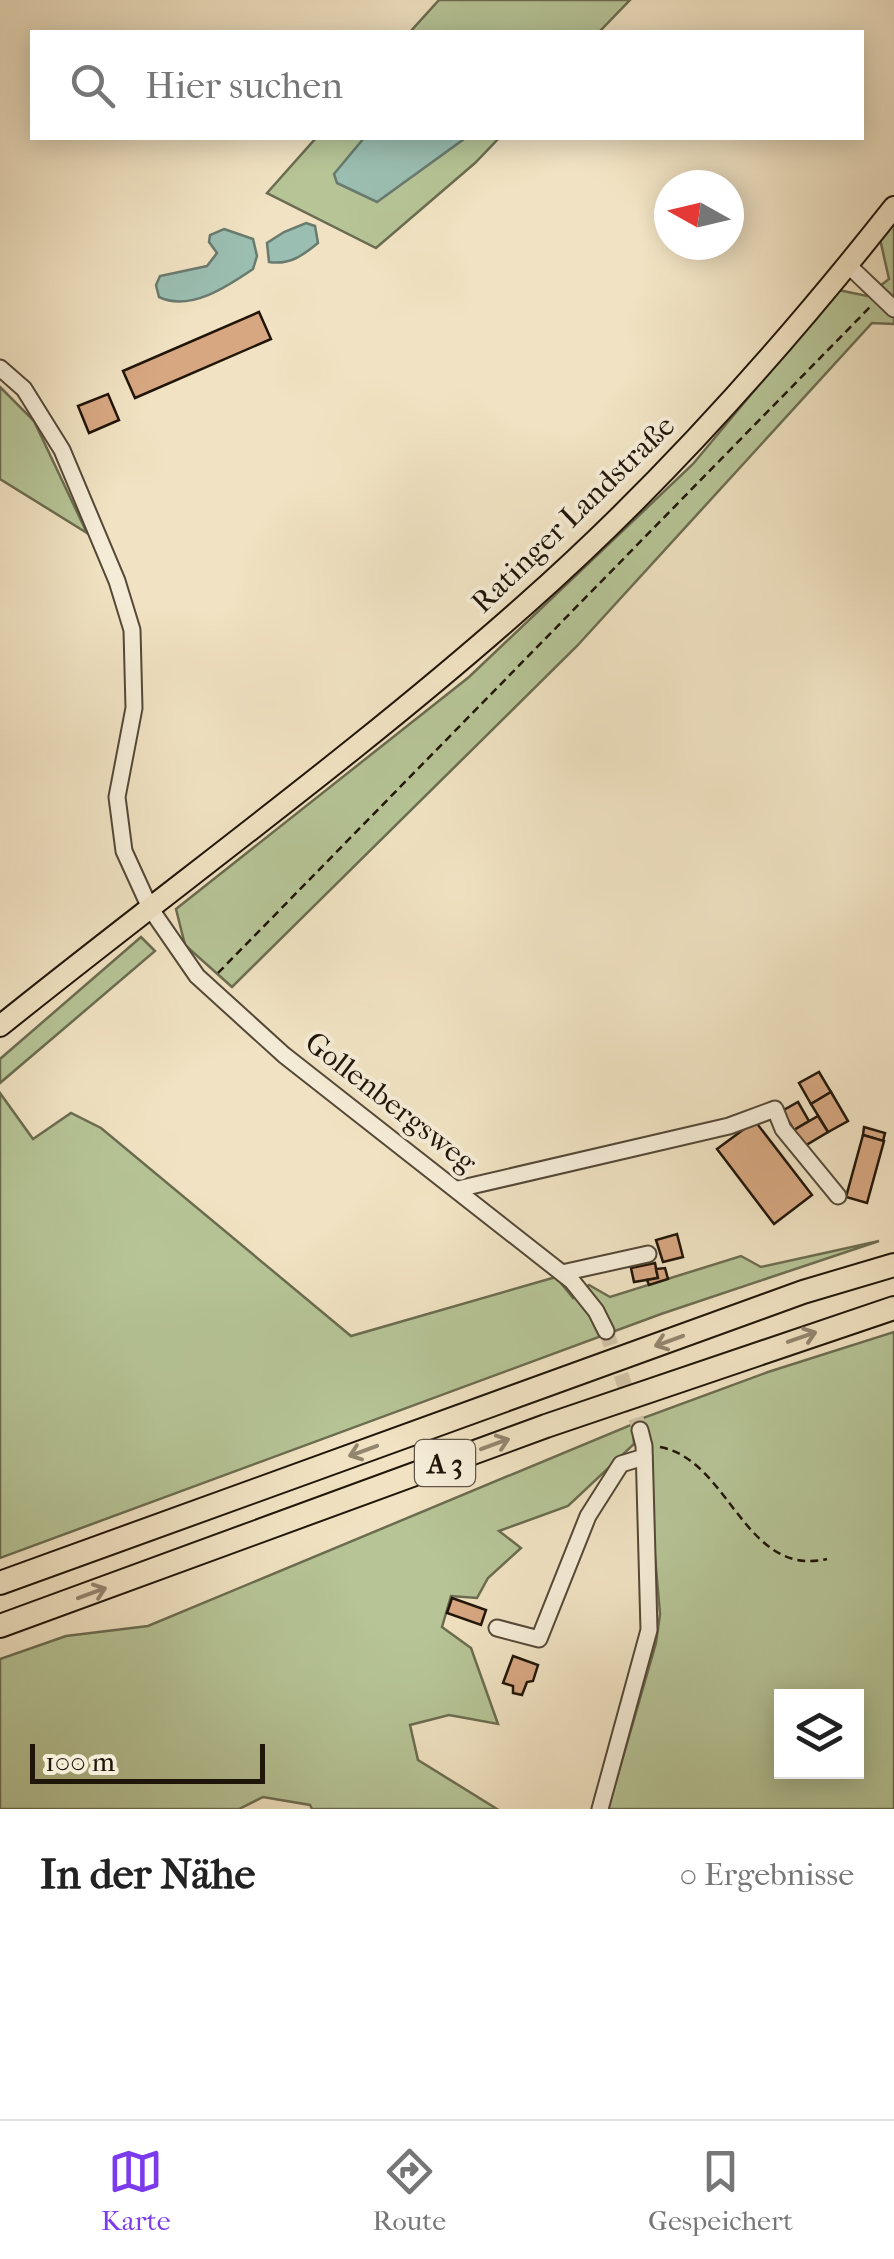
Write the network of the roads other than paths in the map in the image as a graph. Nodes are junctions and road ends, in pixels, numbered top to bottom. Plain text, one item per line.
1 (894, 207) edge
2 (848, 265) junction
3 (894, 309) edge
4 (0, 368) edge
5 (150, 908) junction
6 (0, 1026) edge
7 (458, 1189) junction
8 (838, 1196) dead end
9 (648, 1254) dead end
10 (894, 1265) edge
11 (562, 1273) junction
12 (894, 1308) edge
13 (606, 1331) tunnel mouth
14 (0, 1582) edge
15 (0, 1626) edge
16 (497, 1628) dead end
17 (600, 1809) edge

1 - 2 main road, Ratinger Landstraße
2 - 3 street
2 - 5 main road, Ratinger Landstraße
4 - 5 street, Gollenbergsweg
5 - 6 main road, Ratinger Landstraße
5 - 7 street, Gollenbergsweg
7 - 8 street
7 - 11 street, Gollenbergsweg
9 - 11 street
10 -> 14 highway, A 3
11 - 13 street, Gollenbergsweg
15 -> 12 highway, A 3
16 - 17 street

